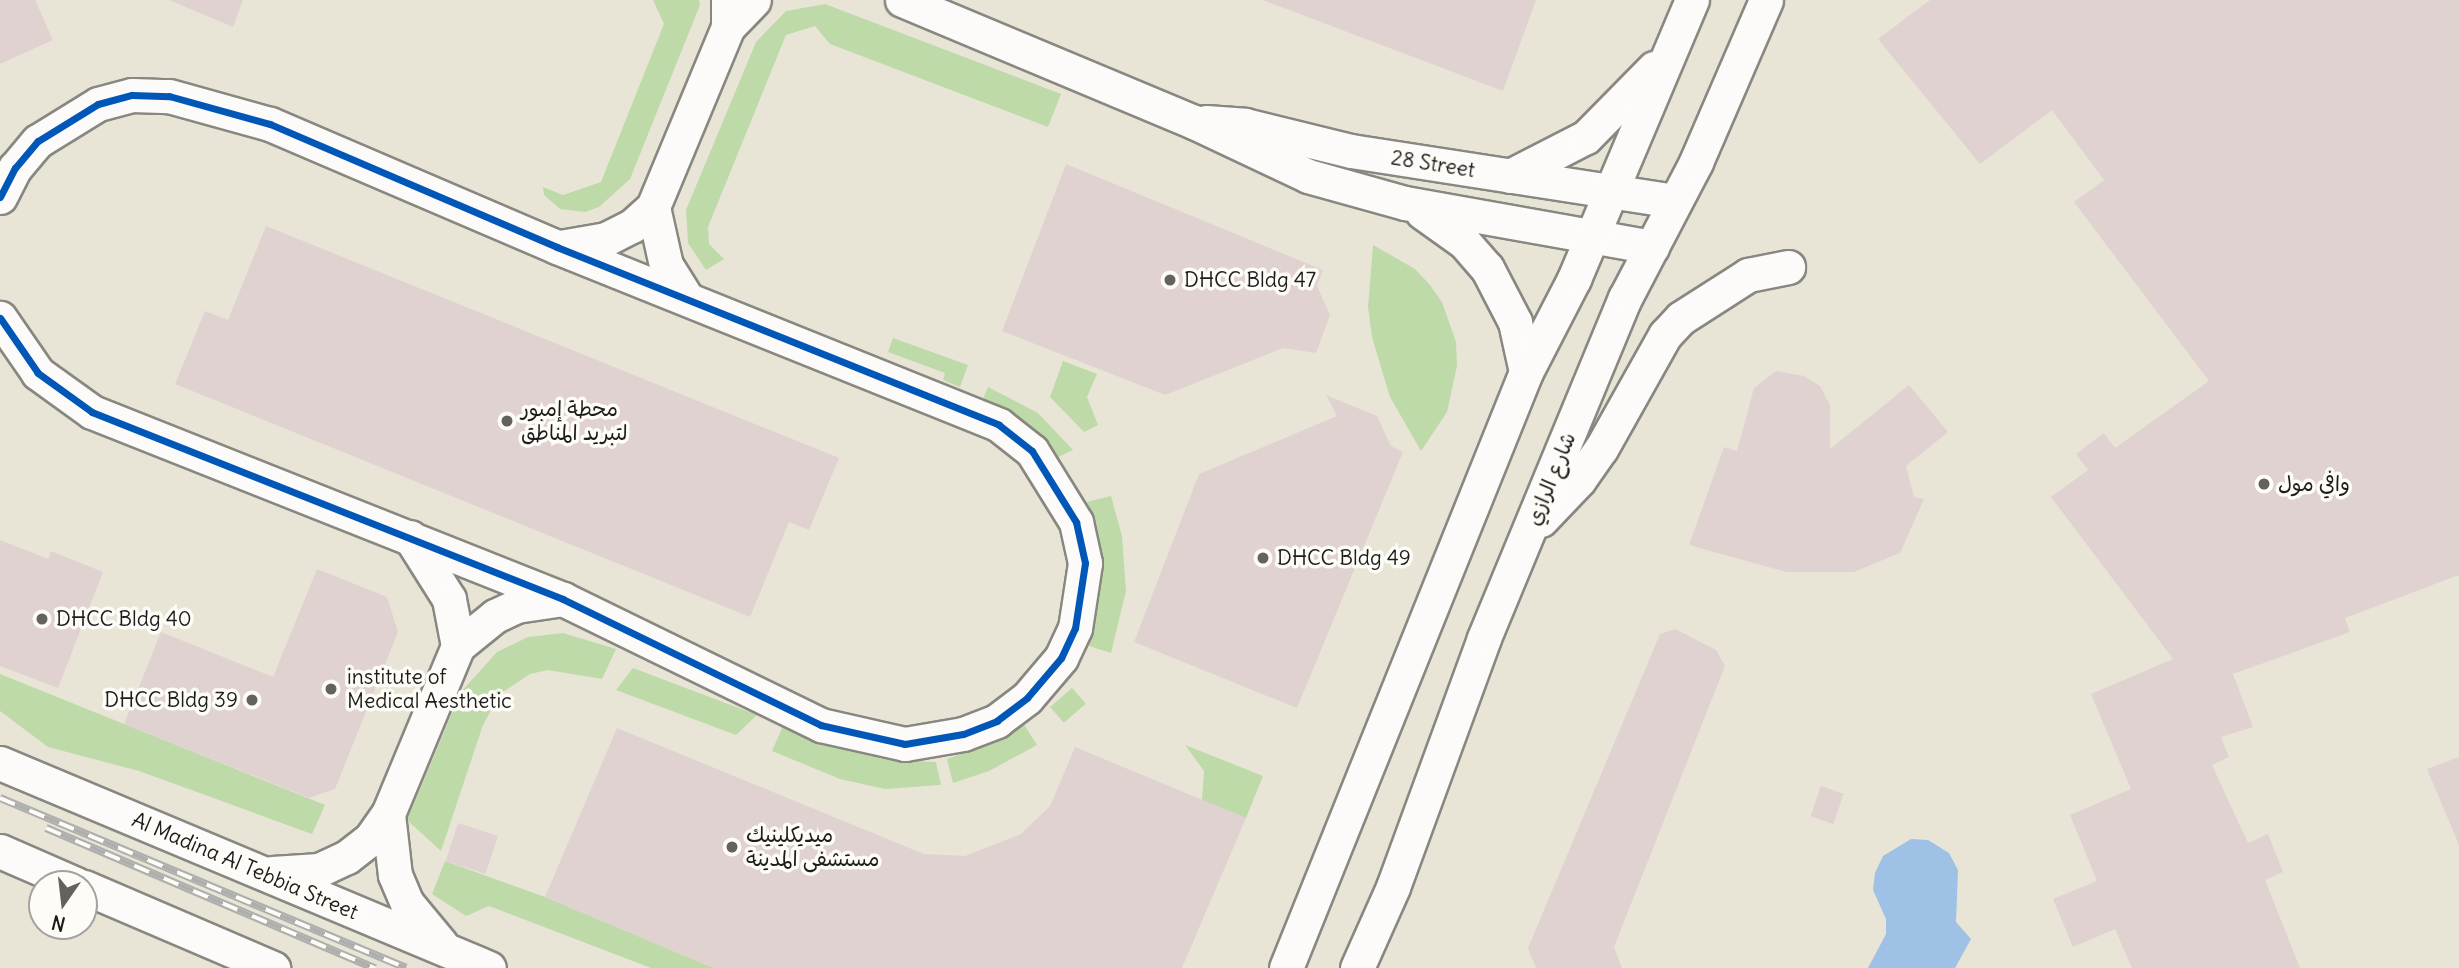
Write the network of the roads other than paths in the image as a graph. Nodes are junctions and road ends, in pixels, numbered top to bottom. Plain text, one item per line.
1 (754, 0) edge
2 (902, 0) edge
3 (1766, 0) edge
4 (1687, 11) edge
5 (728, 13) edge
6 (1194, 122) junction
7 (1510, 176) junction
8 (1611, 191) junction
9 (0, 197) edge
10 (1675, 201) junction
11 (1405, 203) junction
12 (653, 207) junction
13 (1591, 238) junction
14 (557, 247) junction
15 (1652, 247) junction
16 (1788, 267) dead end
17 (687, 298) junction
18 (0, 318) edge
19 (1526, 372) junction
20 (1531, 529) junction
21 (410, 537) junction
22 (563, 598) junction
23 (458, 646) junction
24 (0, 763) edge
25 (388, 814) junction
26 (0, 851) edge
27 (44, 870) edge
28 (258, 871) junction
29 (98, 894) edge
30 (448, 950) junction
31 (224, 956) edge
32 (272, 968) edge
33 (489, 968) edge
34 (1286, 968) edge
35 (1357, 968) edge

1 - 5 street
2 - 6 street, 28 Street
3 - 10 street, شارع الرازي
4 - 7 street
4 - 8 street
5 - 12 street
6 - 7 street, 28 Street
6 - 11 street, 28 Street
7 - 8 street, 28 Street
8 - 10 street, 28 Street
8 - 13 street
9 - 14 street
10 - 15 street, شارع الرازي
11 - 13 street, 28 Street
11 - 19 street
12 - 14 street
12 - 17 street
13 - 15 street, 28 Street
13 - 19 street
14 - 17 street
15 - 20 street, شارع الرازي
16 - 20 street
17 - 22 street
18 - 21 street
19 - 34 street
20 - 35 street, شارع الرازي
21 - 22 street
21 - 23 street
22 - 23 street
23 - 25 street
24 - 28 street, Al Madina Al Tebbia Street
25 - 28 street
25 - 30 street
26 - 27 street
28 - 30 street, Al Madina Al Tebbia Street
29 - 31 street
30 - 33 street, Al Madina Al Tebbia Street
31 - 32 street

